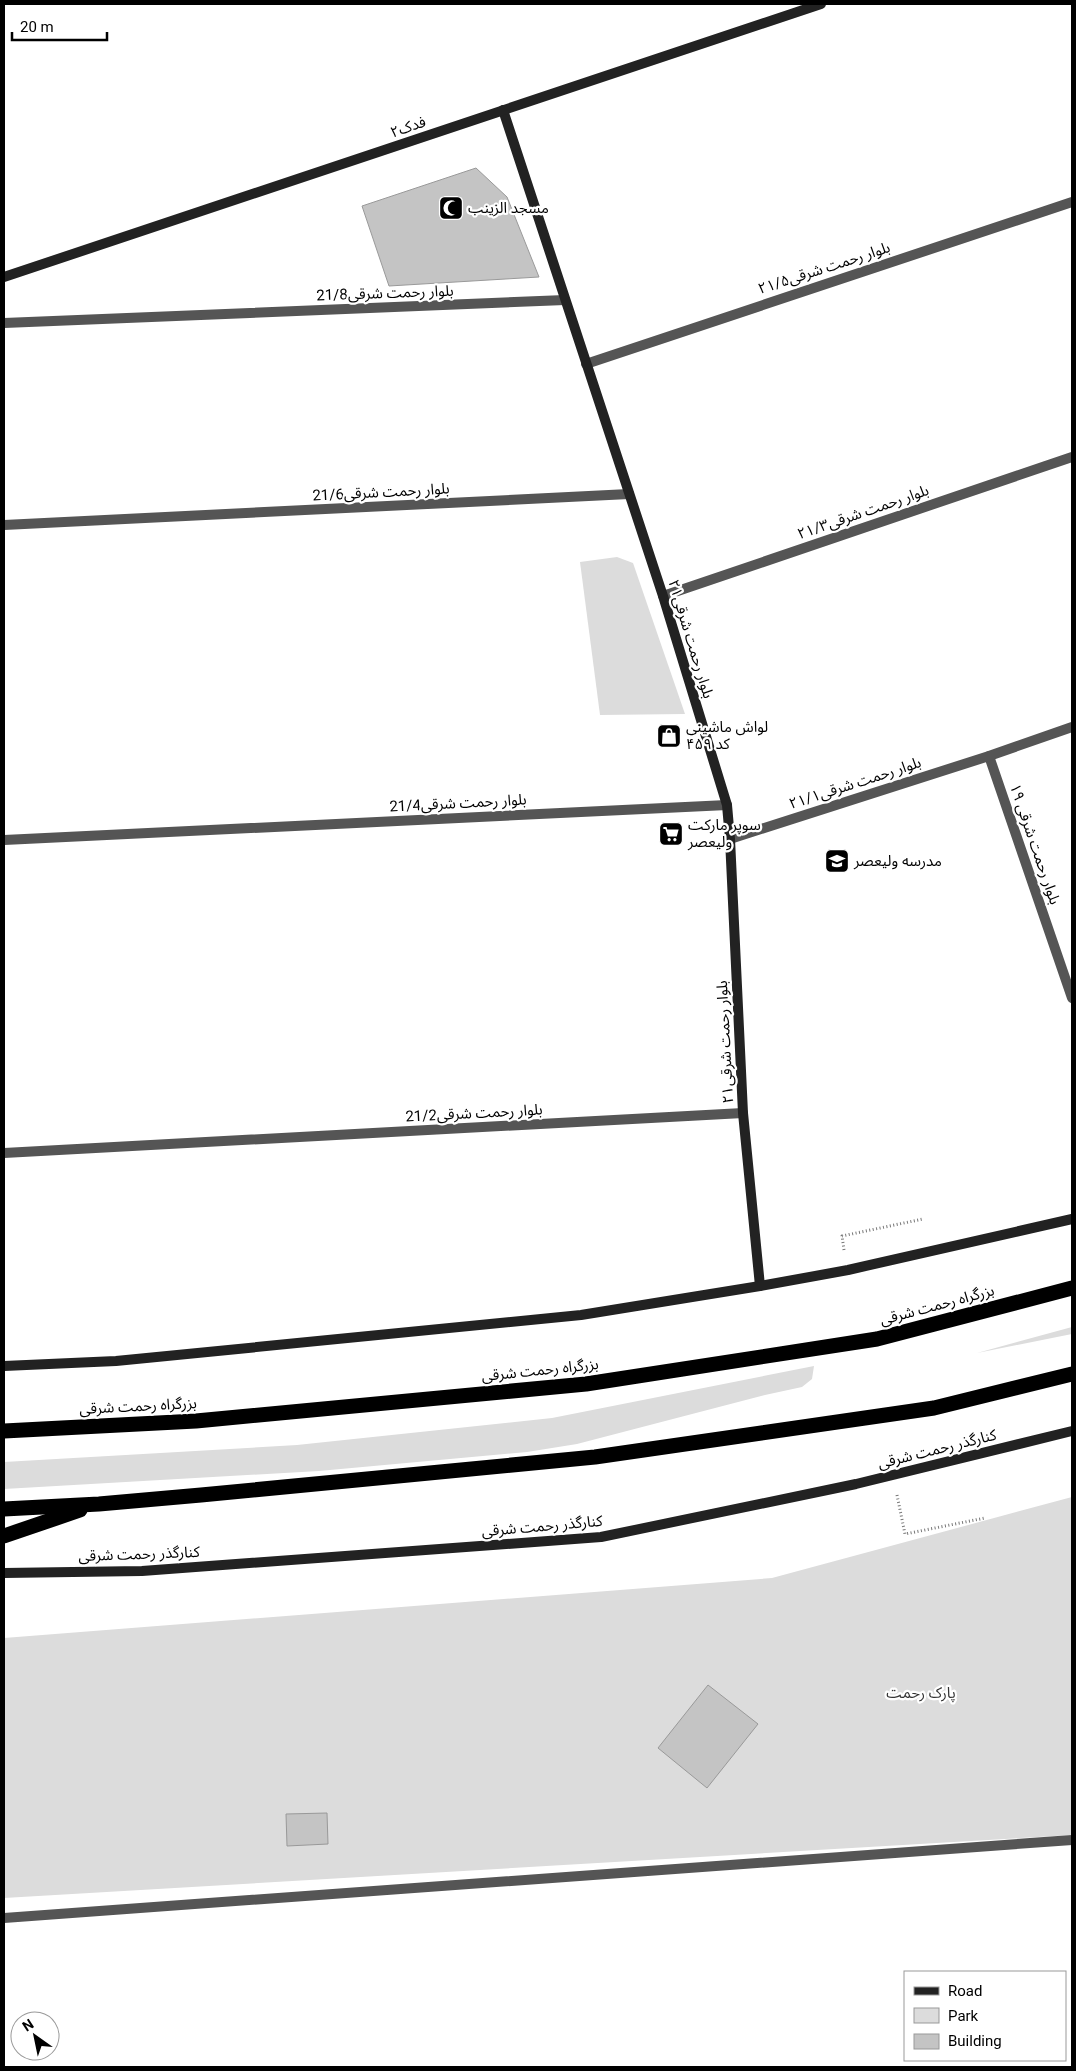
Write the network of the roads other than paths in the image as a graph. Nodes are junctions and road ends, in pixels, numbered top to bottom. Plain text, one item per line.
1 (821, 4) edge
2 (503, 110) junction
3 (1072, 202) edge
4 (4, 277) edge
5 (565, 300) junction
6 (4, 323) edge
7 (586, 364) junction
8 (1072, 457) edge
9 (629, 494) junction
10 (4, 525) edge
11 (663, 596) junction
12 (1072, 728) edge
13 (989, 756) junction
14 (726, 804) junction
15 (730, 839) junction
16 (4, 840) edge
17 (1068, 969) edge
18 (1072, 998) edge
19 (743, 1114) junction
20 (4, 1153) edge
21 (1072, 1219) edge
22 (760, 1286) junction
23 (1072, 1288) edge
24 (4, 1366) edge
25 (1072, 1374) edge
26 (1072, 1430) edge
27 (4, 1431) edge
28 (99, 1504) junction
29 (4, 1509) edge
30 (4, 1536) edge
31 (4, 1573) edge
32 (1072, 1840) edge
33 (4, 1918) edge

1 - 2 main road, فدک۲
2 - 4 main road, فدک۲
2 - 5 main road, بلوار رحمت شرقی۲۱
3 - 7 street, بلوار رحمت شرقی۲۱/۵
5 - 6 street, بلوار رحمت شرقی21/8
5 - 7 main road, بلوار رحمت شرقی۲۱
7 - 9 main road, بلوار رحمت شرقی۲۱
8 - 11 street, بلوار رحمت شرقی۲۱/۳
9 - 10 street, بلوار رحمت شرقی21/6
9 - 11 main road, بلوار رحمت شرقی۲۱
11 - 14 main road, بلوار رحمت شرقی۲۱
12 - 13 street, بلوار رحمت شرقی۲۱/۱
13 - 15 street, بلوار رحمت شرقی۲۱/۱
13 - 17 street, بلوار رحمت شرقی ۱۹
14 - 15 main road, بلوار رحمت شرقی۲۱
14 - 16 street, بلوار رحمت شرقی21/4
15 - 19 main road, بلوار رحمت شرقی۲۱
17 - 18 street, بلوار رحمت شرقی ۱۹
19 - 20 street, بلوار رحمت شرقی21/2
19 - 22 main road, بلوار رحمت شرقی۲۱
21 - 22 main road
22 - 24 main road
23 - 27 highway, بزرگراه رحمت شرقی
25 - 28 highway
26 - 31 main road, کنارگذر رحمت شرقی
28 - 29 highway
28 - 30 highway
32 - 33 street

